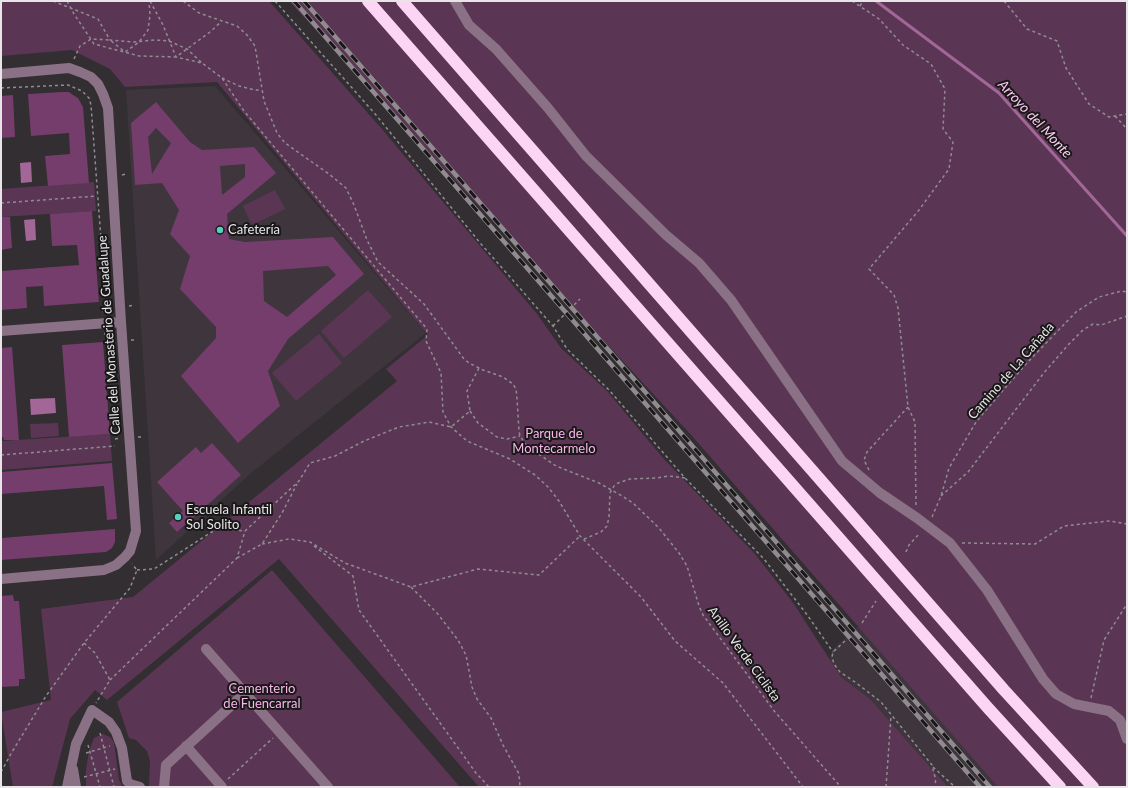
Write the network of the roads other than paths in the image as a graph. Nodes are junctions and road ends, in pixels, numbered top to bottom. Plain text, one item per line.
1 (368, 1) edge
2 (402, 1) edge
3 (455, 1) edge
4 (1, 74) edge
5 (121, 322) junction
6 (1, 331) edge
7 (1, 579) edge
8 (206, 648) dead end
9 (245, 693) junction
10 (1127, 739) edge
11 (186, 746) junction
12 (72, 760) junction
13 (133, 786) edge
14 (222, 786) edge
15 (67, 787) edge
16 (76, 787) edge
17 (164, 787) edge
18 (328, 787) edge
19 (1060, 787) edge
20 (1093, 787) edge

1 - 19 highway
2 - 20 highway
3 - 10 street
4 - 5 street, Calle del Monasterio de Guadalupe
5 - 6 street
5 - 7 street, Calle del Monasterio de Guadalupe
8 - 9 street
9 - 11 street
9 - 18 street
11 - 14 street
11 - 17 street
12 - 13 street
12 - 15 street
12 - 16 street

